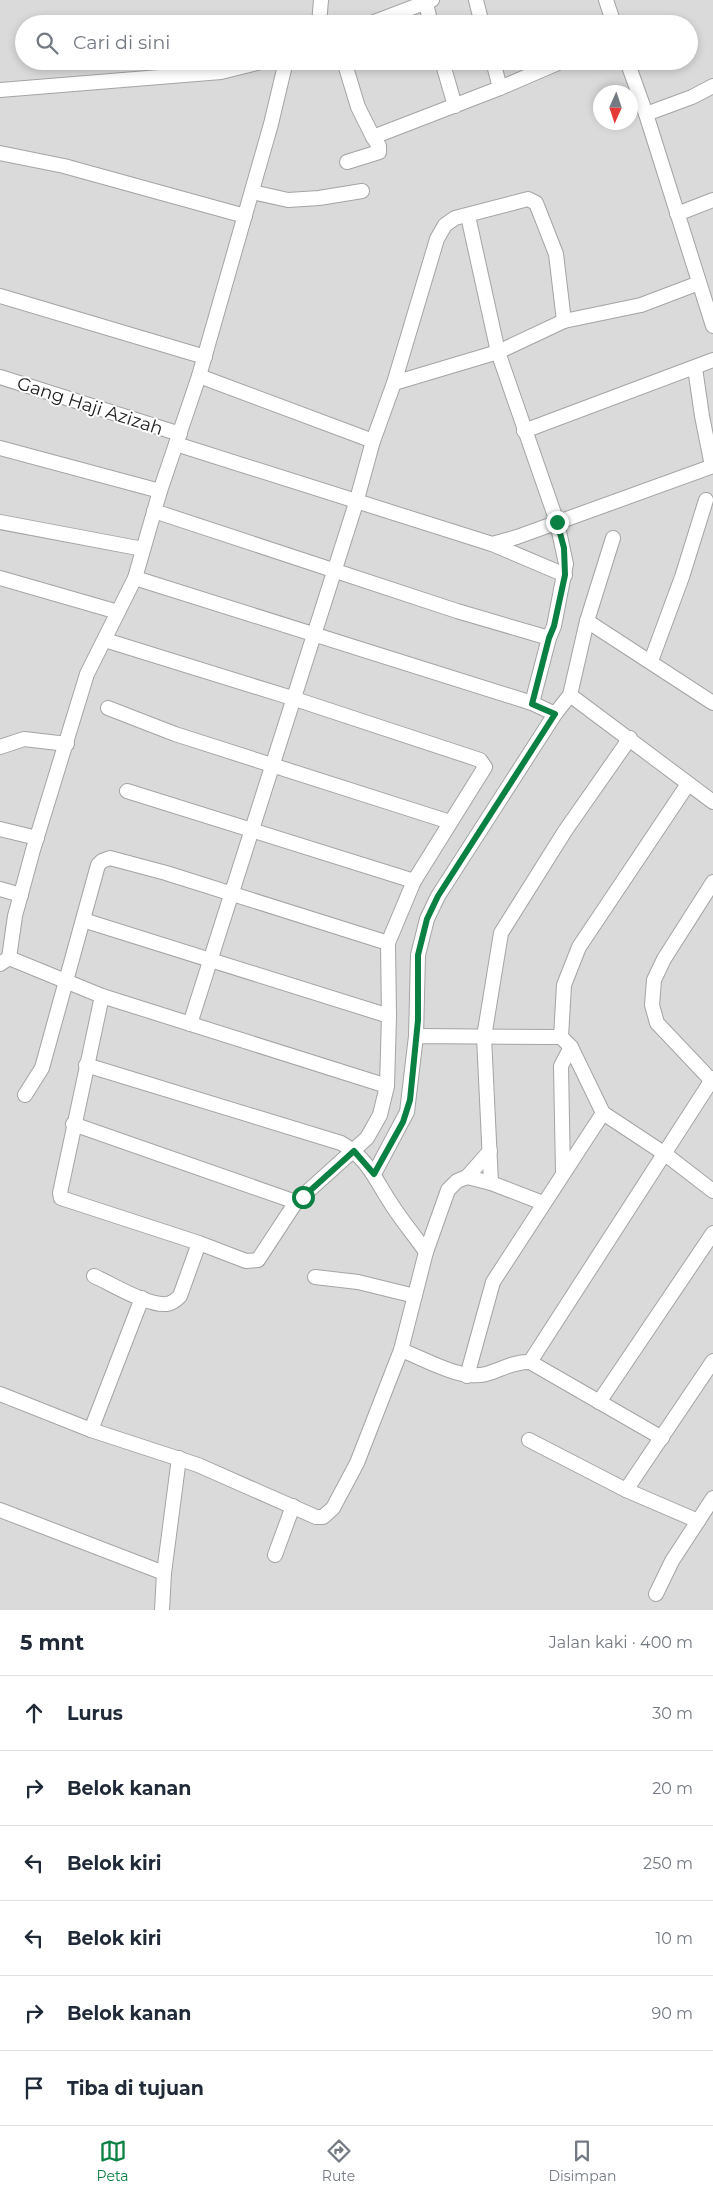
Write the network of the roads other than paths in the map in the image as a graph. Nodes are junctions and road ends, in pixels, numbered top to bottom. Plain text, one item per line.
1 (321, 0) edge
2 (476, 0) edge
3 (606, 0) edge
4 (427, 1) edge
5 (320, 15) edge
6 (392, 15) edge
7 (430, 15) edge
8 (480, 15) edge
9 (611, 15) edge
10 (229, 70) edge
11 (284, 70) edge
12 (347, 70) edge
13 (445, 70) edge
14 (495, 70) edge
15 (542, 70) edge
16 (630, 70) edge
17 (713, 86) edge
18 (500, 88) junction
19 (0, 90) edge
20 (455, 106) junction
21 (646, 114) junction
22 (373, 137) junction
23 (0, 153) edge
24 (347, 162) dead end
25 (362, 191) dead end
26 (252, 192) junction
27 (713, 200) edge
28 (677, 214) junction
29 (245, 216) junction
30 (468, 216) junction
31 (699, 283) junction
32 (0, 296) edge
33 (564, 322) junction
34 (713, 326) edge
35 (498, 352) junction
36 (205, 357) junction
37 (713, 360) edge
38 (695, 368) junction
39 (199, 376) junction
40 (0, 377) edge
41 (394, 382) junction
42 (524, 431) junction
43 (178, 439) junction
44 (373, 441) junction
45 (0, 448) edge
46 (713, 466) edge
47 (160, 491) junction
48 (706, 500) dead end
49 (356, 503) junction
50 (154, 511) junction
51 (0, 522) edge
52 (557, 522) junction
53 (613, 538) dead end
54 (492, 544) junction
55 (143, 548) junction
56 (334, 570) junction
57 (565, 575) junction
58 (0, 578) edge
59 (135, 578) junction
60 (118, 612) junction
61 (587, 621) junction
62 (314, 634) junction
63 (549, 638) junction
64 (105, 640) junction
65 (652, 661) junction
66 (570, 695) junction
67 (292, 698) junction
68 (713, 701) edge
69 (534, 704) junction
70 (108, 708) dead end
71 (553, 712) junction
72 (630, 738) junction
73 (67, 744) junction
74 (0, 748) edge
75 (272, 765) junction
76 (688, 784) junction
77 (127, 790) dead end
78 (713, 802) edge
79 (450, 822) junction
80 (0, 829) edge
81 (251, 829) junction
82 (37, 838) junction
83 (414, 881) junction
84 (713, 882) edge
85 (0, 889) edge
86 (231, 894) junction
87 (21, 895) junction
88 (83, 920) junction
89 (388, 943) junction
90 (209, 958) junction
91 (5, 961) edge
92 (66, 981) junction
93 (102, 996) junction
94 (389, 1016) junction
95 (190, 1024) junction
96 (416, 1036) junction
97 (484, 1037) junction
98 (566, 1042) junction
99 (86, 1065) junction
100 (712, 1079) edge
101 (387, 1086) junction
102 (25, 1095) dead end
103 (603, 1113) junction
104 (73, 1124) junction
105 (490, 1151) junction
106 (357, 1153) junction
107 (665, 1154) junction
108 (372, 1171) junction
109 (563, 1173) junction
110 (468, 1177) junction
111 (491, 1183) junction
112 (713, 1191) edge
113 (296, 1202) junction
114 (543, 1203) junction
115 (713, 1233) edge
116 (200, 1243) junction
117 (426, 1252) junction
118 (94, 1276) dead end
119 (315, 1277) dead end
120 (415, 1296) junction
121 (142, 1298) junction
122 (401, 1350) junction
123 (713, 1361) edge
124 (530, 1362) junction
125 (467, 1376) junction
126 (0, 1394) edge
127 (599, 1402) junction
128 (91, 1430) junction
129 (662, 1438) junction
130 (529, 1440) dead end
131 (179, 1458) junction
132 (626, 1490) junction
133 (713, 1498) edge
134 (293, 1506) junction
135 (0, 1510) edge
136 (698, 1521) junction
137 (275, 1556) dead end
138 (164, 1573) junction
139 (656, 1594) dead end
140 (162, 1610) edge

1 - 5 street
2 - 8 street
3 - 9 street
4 - 6 street
4 - 7 street
10 - 19 street
11 - 26 street
12 - 22 street
13 - 20 street
14 - 18 street
15 - 18 street
16 - 21 street
17 - 21 street
18 - 20 street
20 - 22 street
21 - 28 street
22 - 24 street
23 - 29 street
25 - 26 street
26 - 29 street
27 - 28 street
28 - 31 street
29 - 36 street
30 - 33 street
30 - 35 street
30 - 41 street
31 - 33 street
31 - 34 street
32 - 36 street
33 - 35 street
35 - 41 street
35 - 42 street
36 - 39 street
37 - 38 street
38 - 42 street
38 - 46 street
39 - 43 street
39 - 44 street
40 - 43 street, Gang Haji Azizah
41 - 44 street
42 - 52 street
43 - 47 street
43 - 49 street, Gang Haji Azizah
44 - 49 street
45 - 47 street
46 - 52 street
47 - 50 street
48 - 65 street
49 - 54 street, Gang Haji Azizah
49 - 56 street
50 - 55 street
50 - 56 street
51 - 55 street
52 - 54 street
52 - 57 street
53 - 61 street
54 - 57 street, Gang Haji Azizah
55 - 59 street
56 - 62 street
56 - 63 street
57 - 63 street
58 - 60 street
59 - 60 street
59 - 62 street
60 - 64 street
61 - 65 street
61 - 66 street
62 - 67 street
62 - 69 street
63 - 69 street
64 - 67 street
64 - 73 street
65 - 68 street
66 - 71 street
66 - 72 street
67 - 75 street
67 - 79 street
69 - 71 street
70 - 75 street
71 - 96 street
72 - 76 street
72 - 97 street
73 - 74 street
73 - 82 street
75 - 79 street
75 - 81 street
76 - 78 street
76 - 98 street
77 - 81 street
79 - 83 street
80 - 82 street
81 - 83 street
81 - 86 street
82 - 87 street
83 - 89 street
84 - 100 street
85 - 87 street
86 - 88 street
86 - 89 street
86 - 90 street
87 - 91 street
88 - 90 street
88 - 92 street
89 - 94 street
90 - 94 street
90 - 95 street
91 - 92 street
92 - 93 street
92 - 102 street
93 - 95 street
93 - 99 street
94 - 101 street
95 - 101 street
96 - 97 street
96 - 108 street
97 - 98 street
97 - 105 street
98 - 103 street
98 - 109 street
99 - 104 street
99 - 106 street
100 - 107 street
101 - 106 street
103 - 107 street
103 - 109 street
104 - 113 street
104 - 116 street
105 - 110 street
105 - 111 street
106 - 108 street
106 - 113 street
107 - 112 street
107 - 124 street
108 - 117 street
109 - 114 street
110 - 111 street
110 - 117 street
111 - 114 street
113 - 116 street
114 - 125 street
115 - 127 street
116 - 121 street
117 - 120 street
118 - 121 street
119 - 120 street
120 - 122 street
121 - 128 street
122 - 125 street
122 - 134 street
123 - 129 street
124 - 125 street
124 - 127 street
126 - 128 street
127 - 129 street
128 - 131 street
129 - 132 street
130 - 132 street
131 - 134 street
131 - 138 street
132 - 136 street
133 - 136 street
134 - 137 street
135 - 138 street
136 - 139 street
138 - 140 street

